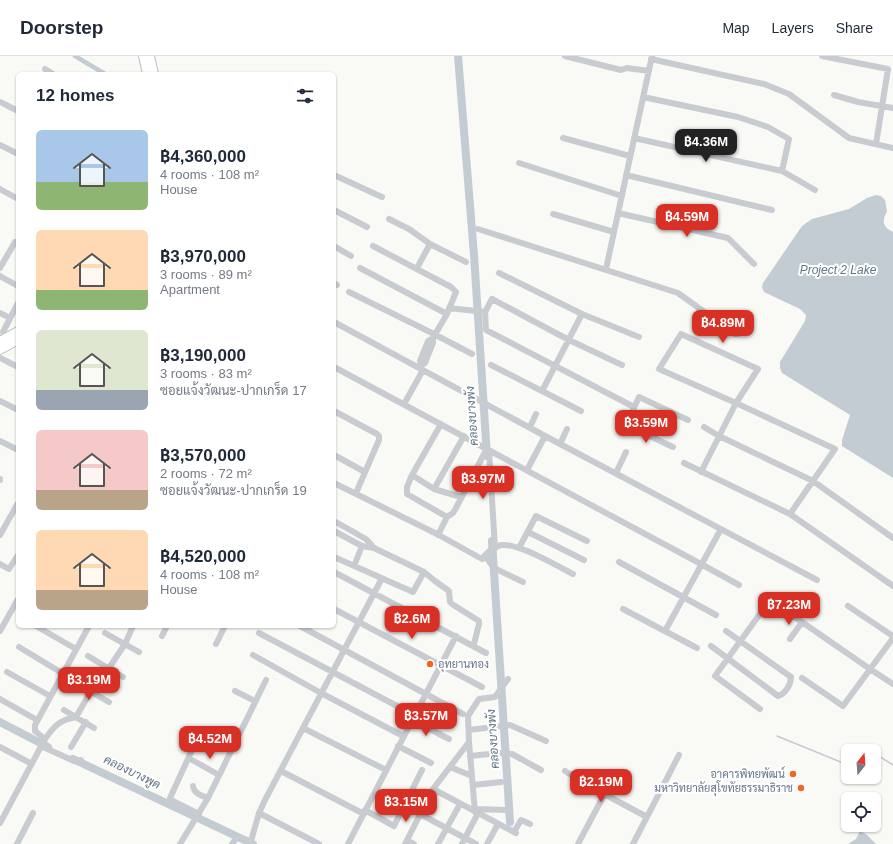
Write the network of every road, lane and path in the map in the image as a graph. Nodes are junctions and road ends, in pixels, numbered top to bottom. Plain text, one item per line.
1 (143, 56) edge
2 (150, 56) edge
3 (565, 56) edge
4 (822, 56) edge
5 (652, 58) edge
6 (586, 59) edge
7 (45, 69) dead end
8 (649, 71) junction
9 (50, 72) edge
10 (147, 72) edge
11 (154, 72) edge
12 (834, 95) dead end
13 (643, 97) junction
14 (0, 102) edge
15 (883, 106) junction
16 (893, 108) edge
17 (16, 110) edge
18 (563, 138) dead end
19 (634, 138) junction
20 (876, 144) junction
21 (0, 145) edge
22 (893, 148) edge
23 (16, 153) edge
24 (630, 156) junction
25 (519, 163) dead end
26 (782, 171) junction
27 (336, 176) edge
28 (626, 176) junction
29 (0, 189) edge
30 (815, 190) dead end
31 (622, 196) junction
32 (382, 197) dead end
33 (16, 198) edge
34 (772, 210) dead end
35 (336, 211) edge
36 (618, 213) junction
37 (553, 214) dead end
38 (388, 218) dead end
39 (367, 227) dead end
40 (478, 229) dead end
41 (614, 232) junction
42 (15, 242) dead end
43 (430, 244) junction
44 (374, 246) dead end
45 (336, 247) edge
46 (351, 256) dead end
47 (466, 262) dead end
48 (754, 264) dead end
49 (0, 268) edge
50 (360, 268) dead end
51 (417, 268) junction
52 (606, 269) junction
53 (499, 273) dead end
54 (0, 276) edge
55 (16, 285) edge
56 (349, 292) dead end
57 (16, 307) edge
58 (448, 311) junction
59 (486, 312) junction
60 (0, 313) edge
61 (582, 314) junction
62 (10, 318) junction
63 (336, 323) edge
64 (745, 327) dead end
65 (3, 332) dead end
66 (16, 332) edge
67 (433, 336) junction
68 (638, 337) dead end
69 (569, 340) junction
70 (0, 341) edge
71 (16, 341) edge
72 (0, 350) edge
73 (472, 354) dead end
74 (0, 358) edge
75 (491, 365) dead end
76 (622, 365) dead end
77 (16, 366) edge
78 (555, 366) junction
79 (421, 367) junction
80 (336, 368) edge
81 (542, 391) junction
82 (0, 400) edge
83 (736, 403) junction
84 (404, 404) junction
85 (634, 407) junction
86 (16, 409) edge
87 (581, 411) dead end
88 (336, 412) edge
89 (536, 414) dead end
90 (688, 420) dead end
91 (441, 424) junction
92 (530, 427) junction
93 (704, 427) dead end
94 (567, 429) dead end
95 (464, 436) junction
96 (545, 436) junction
97 (720, 436) junction
98 (0, 441) edge
99 (560, 444) junction
100 (673, 447) dead end
101 (16, 449) edge
102 (487, 452) junction
103 (626, 452) dead end
104 (336, 456) edge
105 (684, 463) dead end
106 (527, 470) junction
107 (365, 472) junction
108 (701, 472) junction
109 (616, 473) junction
110 (412, 475) junction
111 (813, 481) junction
112 (336, 484) edge
113 (434, 489) junction
114 (356, 493) junction
115 (461, 497) junction
116 (16, 507) edge
117 (790, 514) junction
118 (447, 518) junction
119 (336, 522) edge
120 (721, 529) junction
121 (336, 532) edge
122 (528, 532) junction
123 (0, 535) edge
124 (438, 535) junction
125 (893, 538) edge
126 (587, 541) dead end
127 (362, 546) junction
128 (374, 548) junction
129 (495, 548) junction
130 (519, 548) junction
131 (485, 556) junction
132 (16, 558) edge
133 (336, 558) edge
134 (584, 560) dead end
135 (619, 562) dead end
136 (0, 564) edge
137 (702, 564) junction
138 (354, 566) junction
139 (424, 572) junction
140 (336, 573) edge
141 (573, 574) dead end
142 (817, 580) dead end
143 (380, 582) dead end
144 (523, 582) dead end
145 (739, 585) dead end
146 (893, 586) edge
147 (374, 593) junction
148 (684, 597) junction
149 (16, 603) edge
150 (848, 606) dead end
151 (623, 609) dead end
152 (336, 610) edge
153 (716, 615) dead end
154 (359, 622) junction
155 (802, 622) junction
156 (39, 628) edge
157 (87, 628) edge
158 (132, 628) edge
159 (166, 628) edge
160 (224, 628) edge
161 (304, 628) edge
162 (0, 631) edge
163 (665, 631) junction
164 (726, 631) dead end
165 (259, 632) dead end
166 (104, 633) dead end
167 (162, 636) dead end
168 (456, 636) junction
169 (893, 637) edge
170 (790, 640) dead end
171 (740, 641) junction
172 (124, 644) junction
173 (216, 644) dead end
174 (474, 644) dead end
175 (711, 646) dead end
176 (19, 647) dead end
177 (697, 648) dead end
178 (76, 649) junction
179 (344, 650) junction
180 (139, 652) dead end
181 (486, 653) dead end
182 (253, 654) dead end
183 (88, 656) dead end
184 (728, 658) junction
185 (440, 665) junction
186 (109, 668) junction
187 (870, 669) junction
188 (332, 671) junction
189 (7, 672) dead end
190 (62, 673) junction
191 (123, 676) dead end
192 (802, 678) dead end
193 (508, 679) dead end
194 (266, 680) dead end
195 (77, 684) dead end
196 (893, 684) edge
197 (482, 687) dead end
198 (235, 691) dead end
199 (90, 692) junction
200 (322, 693) junction
201 (426, 693) junction
202 (50, 696) junction
203 (0, 699) edge
204 (255, 701) junction
205 (110, 702) dead end
206 (760, 709) dead end
207 (64, 710) dead end
208 (463, 714) dead end
209 (76, 717) junction
210 (413, 718) junction
211 (37, 720) junction
212 (86, 722) junction
213 (94, 728) dead end
214 (303, 728) junction
215 (469, 730) junction
216 (403, 736) junction
217 (198, 737) dead end
218 (449, 739) dead end
219 (546, 741) dead end
220 (469, 742) junction
221 (43, 743) junction
222 (398, 746) junction
223 (71, 747) dead end
224 (0, 748) edge
225 (679, 755) dead end
226 (470, 756) junction
227 (81, 760) dead end
228 (192, 760) dead end
229 (431, 763) dead end
230 (32, 764) junction
231 (450, 767) junction
232 (386, 770) junction
233 (422, 770) dead end
234 (541, 770) dead end
235 (281, 771) junction
236 (565, 771) dead end
237 (219, 775) junction
238 (472, 776) junction
239 (501, 782) dead end
240 (473, 785) junction
241 (193, 786) dead end
242 (434, 789) junction
243 (604, 794) junction
244 (208, 798) junction
245 (460, 804) junction
246 (506, 810) dead end
247 (476, 811) junction
248 (365, 812) junction
249 (33, 813) dead end
250 (259, 813) junction
251 (420, 814) junction
252 (197, 816) junction
253 (647, 817) junction
254 (0, 823) edge
255 (498, 824) junction
256 (530, 824) dead end
257 (447, 828) junction
258 (251, 840) dead end
259 (464, 841) edge
260 (406, 842) edge
261 (17, 844) edge
262 (180, 844) edge
263 (318, 844) edge
264 (348, 844) edge
265 (414, 844) edge
266 (438, 844) edge
267 (476, 844) edge
268 (487, 844) edge
269 (578, 844) edge
270 (633, 844) edge

1 - 10 main road
2 - 11 main road
3 - 6 street
4 - 15 street
5 - 8 street
5 - 20 street
6 - 8 street
7 - 9 street
8 - 13 street
12 - 15 street
13 - 19 street
13 - 26 street
14 - 17 street
15 - 16 street
15 - 20 street
18 - 24 street
19 - 24 street
19 - 26 street
20 - 22 street
21 - 23 street
24 - 28 street
25 - 31 street
26 - 30 street
27 - 32 street
28 - 31 street
28 - 34 street
29 - 33 street
31 - 36 street
35 - 39 street
36 - 41 street
36 - 48 street
37 - 41 street
38 - 43 street
40 - 52 street
41 - 52 street
42 - 49 street
43 - 47 street
43 - 51 street
44 - 51 street
45 - 46 street
50 - 58 street
51 - 58 street
52 - 64 street
53 - 61 street
54 - 55 street
56 - 67 street
57 - 62 street
58 - 59 street
58 - 67 street
59 - 69 street
59 - 78 street
60 - 62 street
61 - 68 street
61 - 69 street
62 - 65 street
63 - 79 street
66 - 70 main road
67 - 73 street
67 - 79 street
69 - 76 street
69 - 78 street
71 - 72 main road
74 - 77 street
75 - 81 street
78 - 81 street
78 - 85 street
79 - 84 street
79 - 92 street
80 - 84 street
81 - 87 street
82 - 86 street
83 - 83 street
83 - 97 street
83 - 111 street
84 - 91 street
85 - 90 street
85 - 100 street
88 - 107 street
89 - 92 street
91 - 95 street
91 - 110 street
92 - 96 street
93 - 97 street
94 - 99 street
95 - 102 street
95 - 113 street
96 - 99 street
96 - 106 street
97 - 108 street
97 - 111 street
98 - 101 street
99 - 109 street
102 - 106 street
102 - 115 street
102 - 129 street
103 - 109 street
104 - 107 street
105 - 108 street
106 - 137 street
107 - 114 street
108 - 117 street
109 - 120 street
110 - 113 street
110 - 118 street
111 - 117 street
111 - 125 street
112 - 114 street
113 - 115 street
114 - 124 street
115 - 118 street
116 - 123 street
117 - 146 street
118 - 124 street
119 - 128 street
120 - 137 street
120 - 142 street
121 - 127 street
122 - 126 street
122 - 130 street
122 - 134 street
124 - 131 street
127 - 128 street
127 - 138 street
128 - 139 street
129 - 130 street
129 - 131 street
130 - 141 street
131 - 144 street
132 - 136 street
133 - 138 street
135 - 148 street
137 - 145 street
137 - 148 street
138 - 139 street
139 - 174 street
140 - 147 street
143 - 147 street
147 - 154 street
147 - 168 street
148 - 153 street
148 - 163 street
149 - 162 street
150 - 169 street
151 - 163 street
152 - 154 street
154 - 179 street
154 - 185 street
155 - 170 street
155 - 171 street
155 - 187 street
156 - 178 street
157 - 178 street
158 - 172 street
159 - 167 street
160 - 173 street
161 - 179 street
163 - 177 street
164 - 171 street
165 - 188 street
166 - 172 street
168 - 181 street
168 - 185 street
169 - 187 street
171 - 184 street
171 - 184 street
172 - 180 street
172 - 186 street
175 - 184 street
176 - 190 street
178 - 190 street
179 - 188 street
179 - 201 street
182 - 200 street
183 - 186 street
184 - 206 street
185 - 197 street
185 - 201 street
186 - 191 street
186 - 199 street
187 - 192 street
187 - 196 street
188 - 200 street
188 - 210 street
189 - 202 street
190 - 202 street
193 - 215 street
194 - 204 street
195 - 199 street
198 - 204 street
199 - 205 street
199 - 209 street
200 - 214 street
200 - 216 street
201 - 208 street
201 - 210 street
202 - 211 street
203 - 211 street
204 - 237 street
207 - 209 street
209 - 212 street
209 - 221 street
210 - 216 street
210 - 218 street
211 - 221 street
212 - 213 street
212 - 223 street
214 - 232 street
214 - 235 street
215 - 219 street
215 - 220 street
216 - 222 street
217 - 252 street
220 - 226 street
220 - 231 street
221 - 227 street
221 - 230 street
222 - 229 street
222 - 232 street
224 - 230 street
225 - 253 street
226 - 234 street
226 - 238 street
228 - 237 street
230 - 254 street
231 - 238 street
231 - 242 street
232 - 248 street
233 - 248 street
235 - 248 street
235 - 250 street
236 - 243 street
237 - 244 street
238 - 240 street
239 - 240 street
240 - 247 street
241 - 244 street
242 - 245 street
242 - 251 street
243 - 253 street
243 - 269 street
244 - 252 street
245 - 247 street
245 - 257 street
246 - 247 street
247 - 255 street
247 - 259 street
248 - 264 street
249 - 261 street
250 - 258 street
250 - 263 street
251 - 257 street
251 - 260 street
252 - 262 street
253 - 270 street
255 - 256 street
255 - 268 street
257 - 259 street
257 - 266 street
259 - 267 street
260 - 265 street

